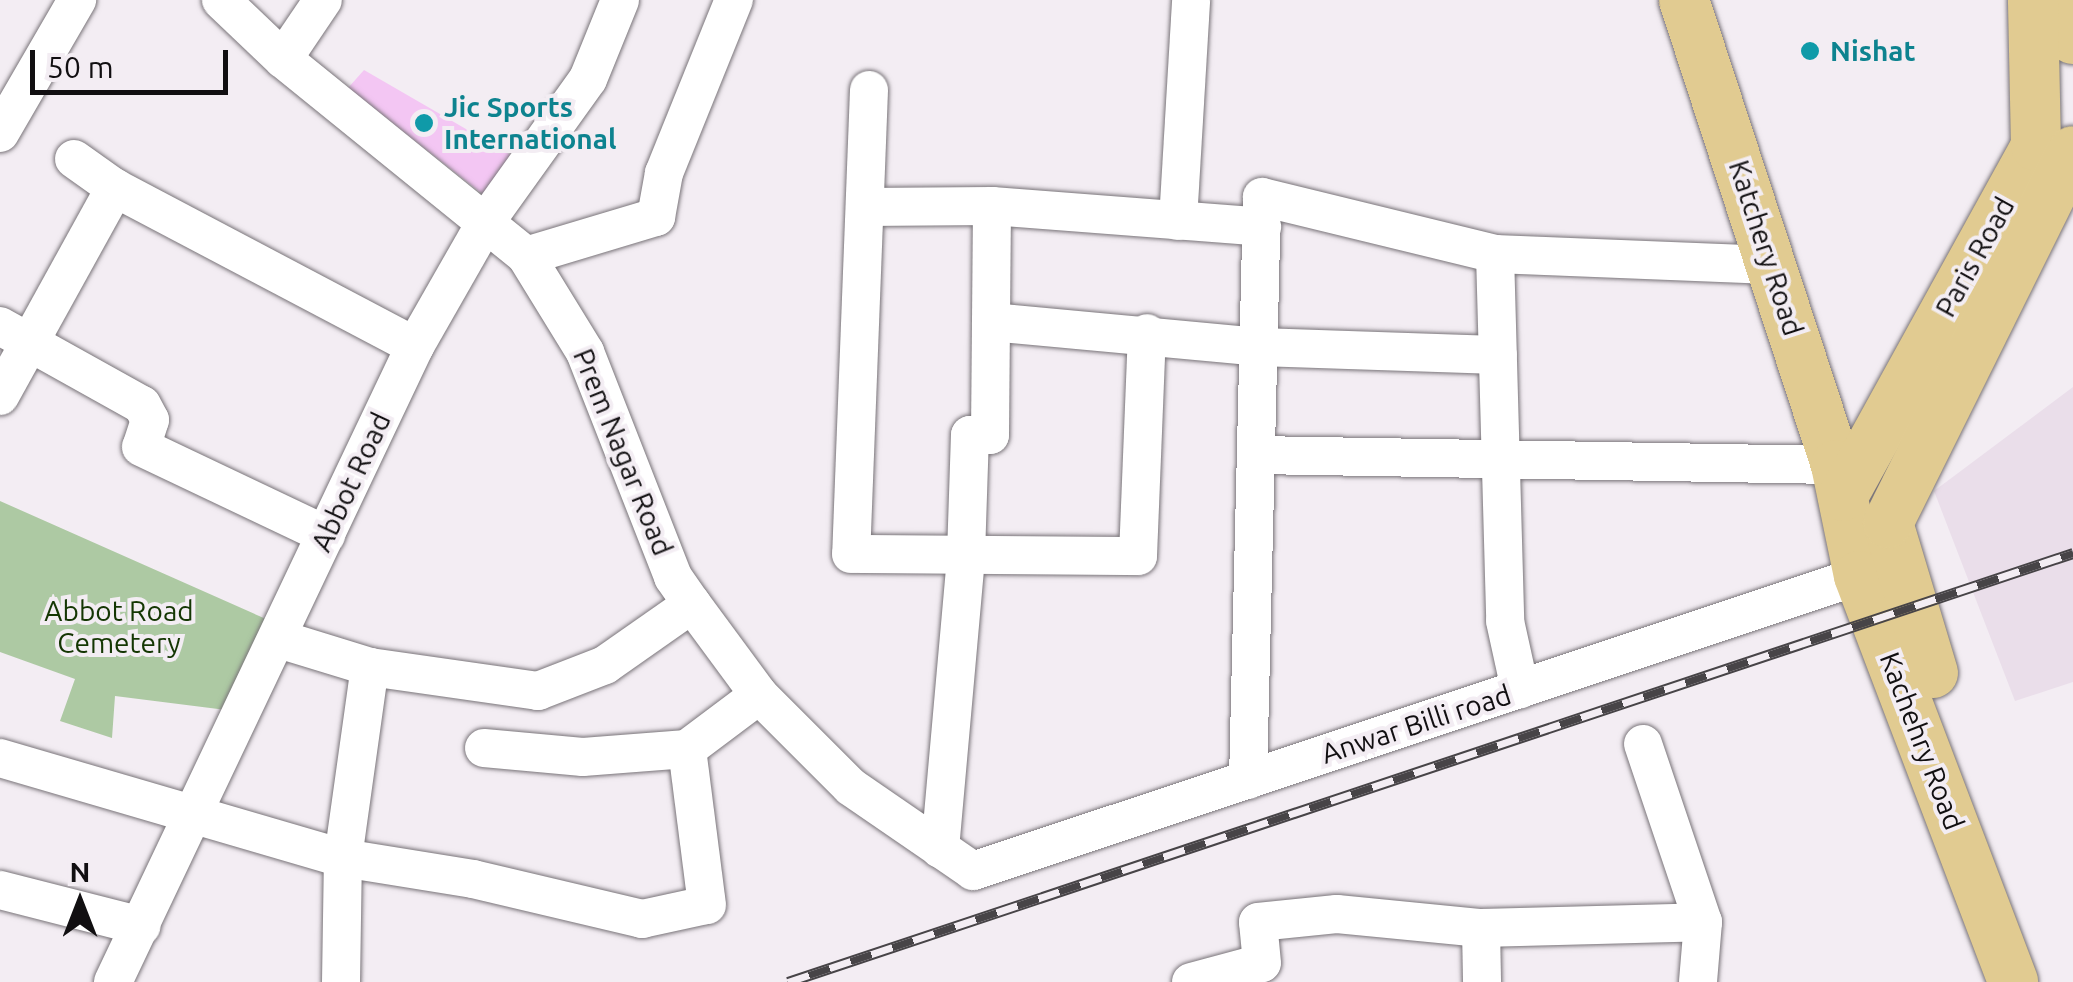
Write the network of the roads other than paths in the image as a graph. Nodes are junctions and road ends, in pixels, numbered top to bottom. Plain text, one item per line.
1 (77, 0) edge
2 (221, 0) edge
3 (323, 0) edge
4 (620, 0) edge
5 (734, 0) edge
6 (1190, 0) edge
7 (1684, 0) edge
8 (2033, 0) edge
9 (2072, 0) edge
10 (2073, 39) edge
11 (283, 59) junction
12 (869, 90) dead end
13 (0, 133) edge
14 (74, 159) dead end
15 (2050, 170) edge
16 (115, 188) junction
17 (992, 206) junction
18 (864, 207) junction
19 (487, 220) junction
20 (1178, 220) junction
21 (1262, 227) junction
22 (1494, 254) junction
23 (526, 256) junction
24 (1772, 264) junction
25 (991, 322) junction
26 (1147, 333) junction
27 (15, 334) edge
28 (415, 346) junction
29 (1259, 348) junction
30 (1498, 355) junction
31 (0, 396) edge
32 (1256, 455) junction
33 (1500, 455) junction
34 (1840, 480) junction
35 (1888, 523) joint
36 (326, 535) junction
37 (966, 555) junction
38 (1868, 599) junction
39 (692, 604) junction
40 (278, 639) junction
41 (370, 667) junction
42 (1520, 689) junction
43 (759, 695) junction
44 (1643, 744) dead end
45 (484, 748) dead end
46 (687, 750) junction
47 (0, 758) edge
48 (1248, 780) junction
49 (188, 818) junction
50 (940, 848) junction
51 (343, 858) junction
52 (973, 872) joint
53 (0, 890) edge
54 (1703, 922) junction
55 (141, 926) junction
56 (1481, 928) junction
57 (114, 982) edge
58 (341, 982) edge
59 (1192, 982) edge
60 (1482, 982) edge
61 (1698, 982) edge
62 (2013, 982) edge
63 (2048, 982) edge

1 - 13 street
2 - 11 street, Prem Nagar Road
3 - 11 street
4 - 19 street, Abbot Road
5 - 23 street
6 - 20 street
7 - 24 main road, Katchery Road
8 - 15 main road, Paris Road
9 - 10 main road
11 - 19 street, Prem Nagar Road
12 - 18 street
14 - 16 street
15 - 34 main road, Paris Road
15 - 35 main road, Paris Road
16 - 27 street
16 - 28 street
17 - 18 street
17 - 20 street
17 - 25 street
18 - 37 street
19 - 23 street, Prem Nagar Road
19 - 28 street, Abbot Road
20 - 21 street
21 - 22 street
21 - 29 street
22 - 24 street
22 - 30 street
23 - 39 street, Prem Nagar Road
24 - 34 main road, Katchery Road
25 - 26 street
25 - 37 street
26 - 29 street
26 - 37 street
27 - 31 street
27 - 36 street
28 - 36 street, Abbot Road
29 - 30 street
29 - 32 street
30 - 33 street
32 - 33 street
32 - 48 street
33 - 34 street
33 - 42 street
34 - 38 main road, Kachehry Road
35 - 63 main road, Kachehry Road
36 - 40 street, Abbot Road
37 - 50 street
38 - 42 street, Anwar Billi road
38 - 62 main road, Kachehry Road
39 - 41 street
39 - 43 street, Prem Nagar Road
40 - 41 street
40 - 49 street, Abbot Road
41 - 51 street
42 - 48 street, Anwar Billi road
43 - 46 street
43 - 50 street, Prem Nagar Road
44 - 54 street
45 - 46 street
46 - 51 street
47 - 49 street
48 - 52 street, Anwar Billi road
49 - 51 street
49 - 55 street, Abbot Road
50 - 52 street, Prem Nagar Road
51 - 58 street
53 - 55 street
54 - 56 street
54 - 61 street
55 - 57 street, Abbot Road
56 - 59 street
56 - 60 street

